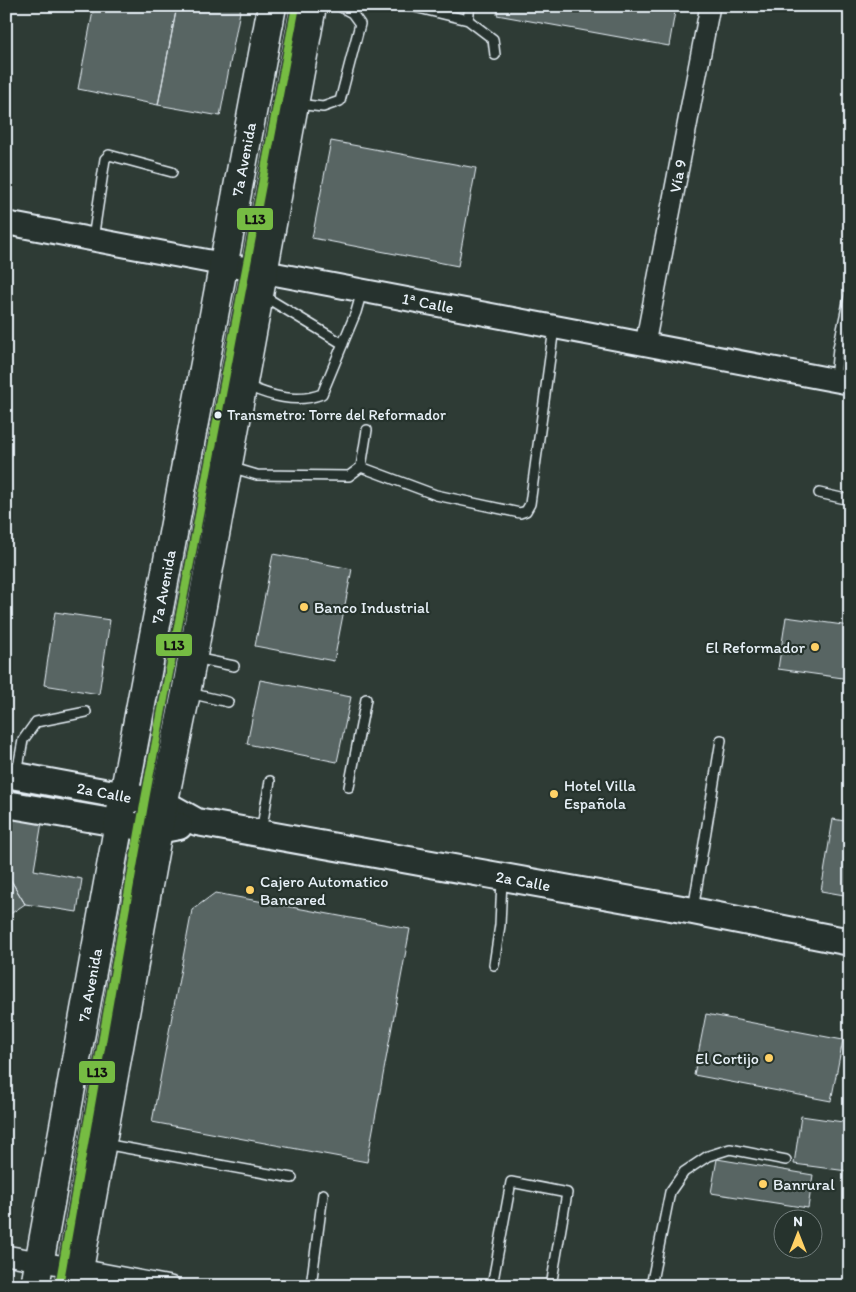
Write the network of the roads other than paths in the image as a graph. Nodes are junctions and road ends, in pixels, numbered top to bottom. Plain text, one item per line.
1 (272, 6) edge
2 (296, 6) edge
3 (312, 6) edge
4 (339, 6) edge
5 (410, 6) edge
6 (470, 6) edge
7 (710, 6) edge
8 (468, 20) junction
9 (495, 54) dead end
10 (294, 104) junction
11 (172, 172) dead end
12 (6, 223) edge
13 (93, 240) junction
14 (248, 275) junction
15 (362, 291) junction
16 (850, 293) edge
17 (554, 327) junction
18 (343, 344) junction
19 (645, 344) junction
20 (843, 382) edge
21 (243, 384) junction
22 (367, 430) dead end
23 (228, 466) junction
24 (361, 467) junction
25 (819, 493) dead end
26 (850, 500) edge
27 (192, 657) junction
28 (234, 666) dead end
29 (186, 693) junction
30 (366, 698) dead end
31 (228, 702) dead end
32 (86, 712) dead end
33 (720, 740) dead end
34 (12, 775) edge
35 (270, 781) dead end
36 (349, 787) dead end
37 (144, 799) junction
38 (6, 804) edge
39 (197, 822) junction
40 (139, 827) junction
41 (261, 834) junction
42 (502, 877) junction
43 (693, 911) junction
44 (850, 942) edge
45 (494, 965) dead end
46 (101, 1144) junction
47 (786, 1160) dead end
48 (292, 1178) dead end
49 (323, 1194) dead end
50 (6, 1255) edge
51 (59, 1276) edge
52 (170, 1286) edge
53 (311, 1286) edge
54 (492, 1286) edge
55 (551, 1286) edge
56 (651, 1286) edge

1 - 14 main road, 7a Avenida
2 - 14 lane
3 - 10 main road, 7a Avenida
4 - 10 lane
5 - 8 lane
6 - 8 lane
7 - 19 street, Vía 9
8 - 9 lane
10 - 14 main road, 7a Avenida
11 - 13 lane
12 - 13 street, 1ª Calle
13 - 14 street, 1ª Calle
14 - 15 street, 1ª Calle
14 - 18 lane
14 - 21 main road, 7a Avenida
14 - 37 main road, 7a Avenida
15 - 17 street, 1ª Calle
15 - 18 lane
16 - 20 lane
17 - 19 street, 1ª Calle
17 - 24 lane
18 - 21 lane
19 - 20 street, 1ª Calle
21 - 23 main road, 7a Avenida
22 - 24 lane
23 - 24 lane
23 - 27 main road, 7a Avenida
25 - 26 lane
27 - 28 lane
27 - 29 main road, 7a Avenida
29 - 31 lane
29 - 37 main road, 7a Avenida
30 - 36 lane
32 - 34 lane
33 - 43 lane
34 - 37 main road, 2a Calle
35 - 41 lane
37 - 39 main road, 2a Calle
37 - 40 main road, 7a Avenida
37 - 40 main road, 7a Avenida
38 - 40 main road, 2a Calle
39 - 40 main road, 2a Calle
39 - 41 main road, 2a Calle
40 - 46 main road, 7a Avenida
40 - 51 main road, 7a Avenida
41 - 42 main road, 2a Calle
42 - 43 main road, 2a Calle
42 - 45 lane
43 - 44 main road, 2a Calle
46 - 48 lane
46 - 51 main road, 7a Avenida
47 - 56 lane
49 - 53 lane
50 - 51 street
51 - 52 street
54 - 55 lane

